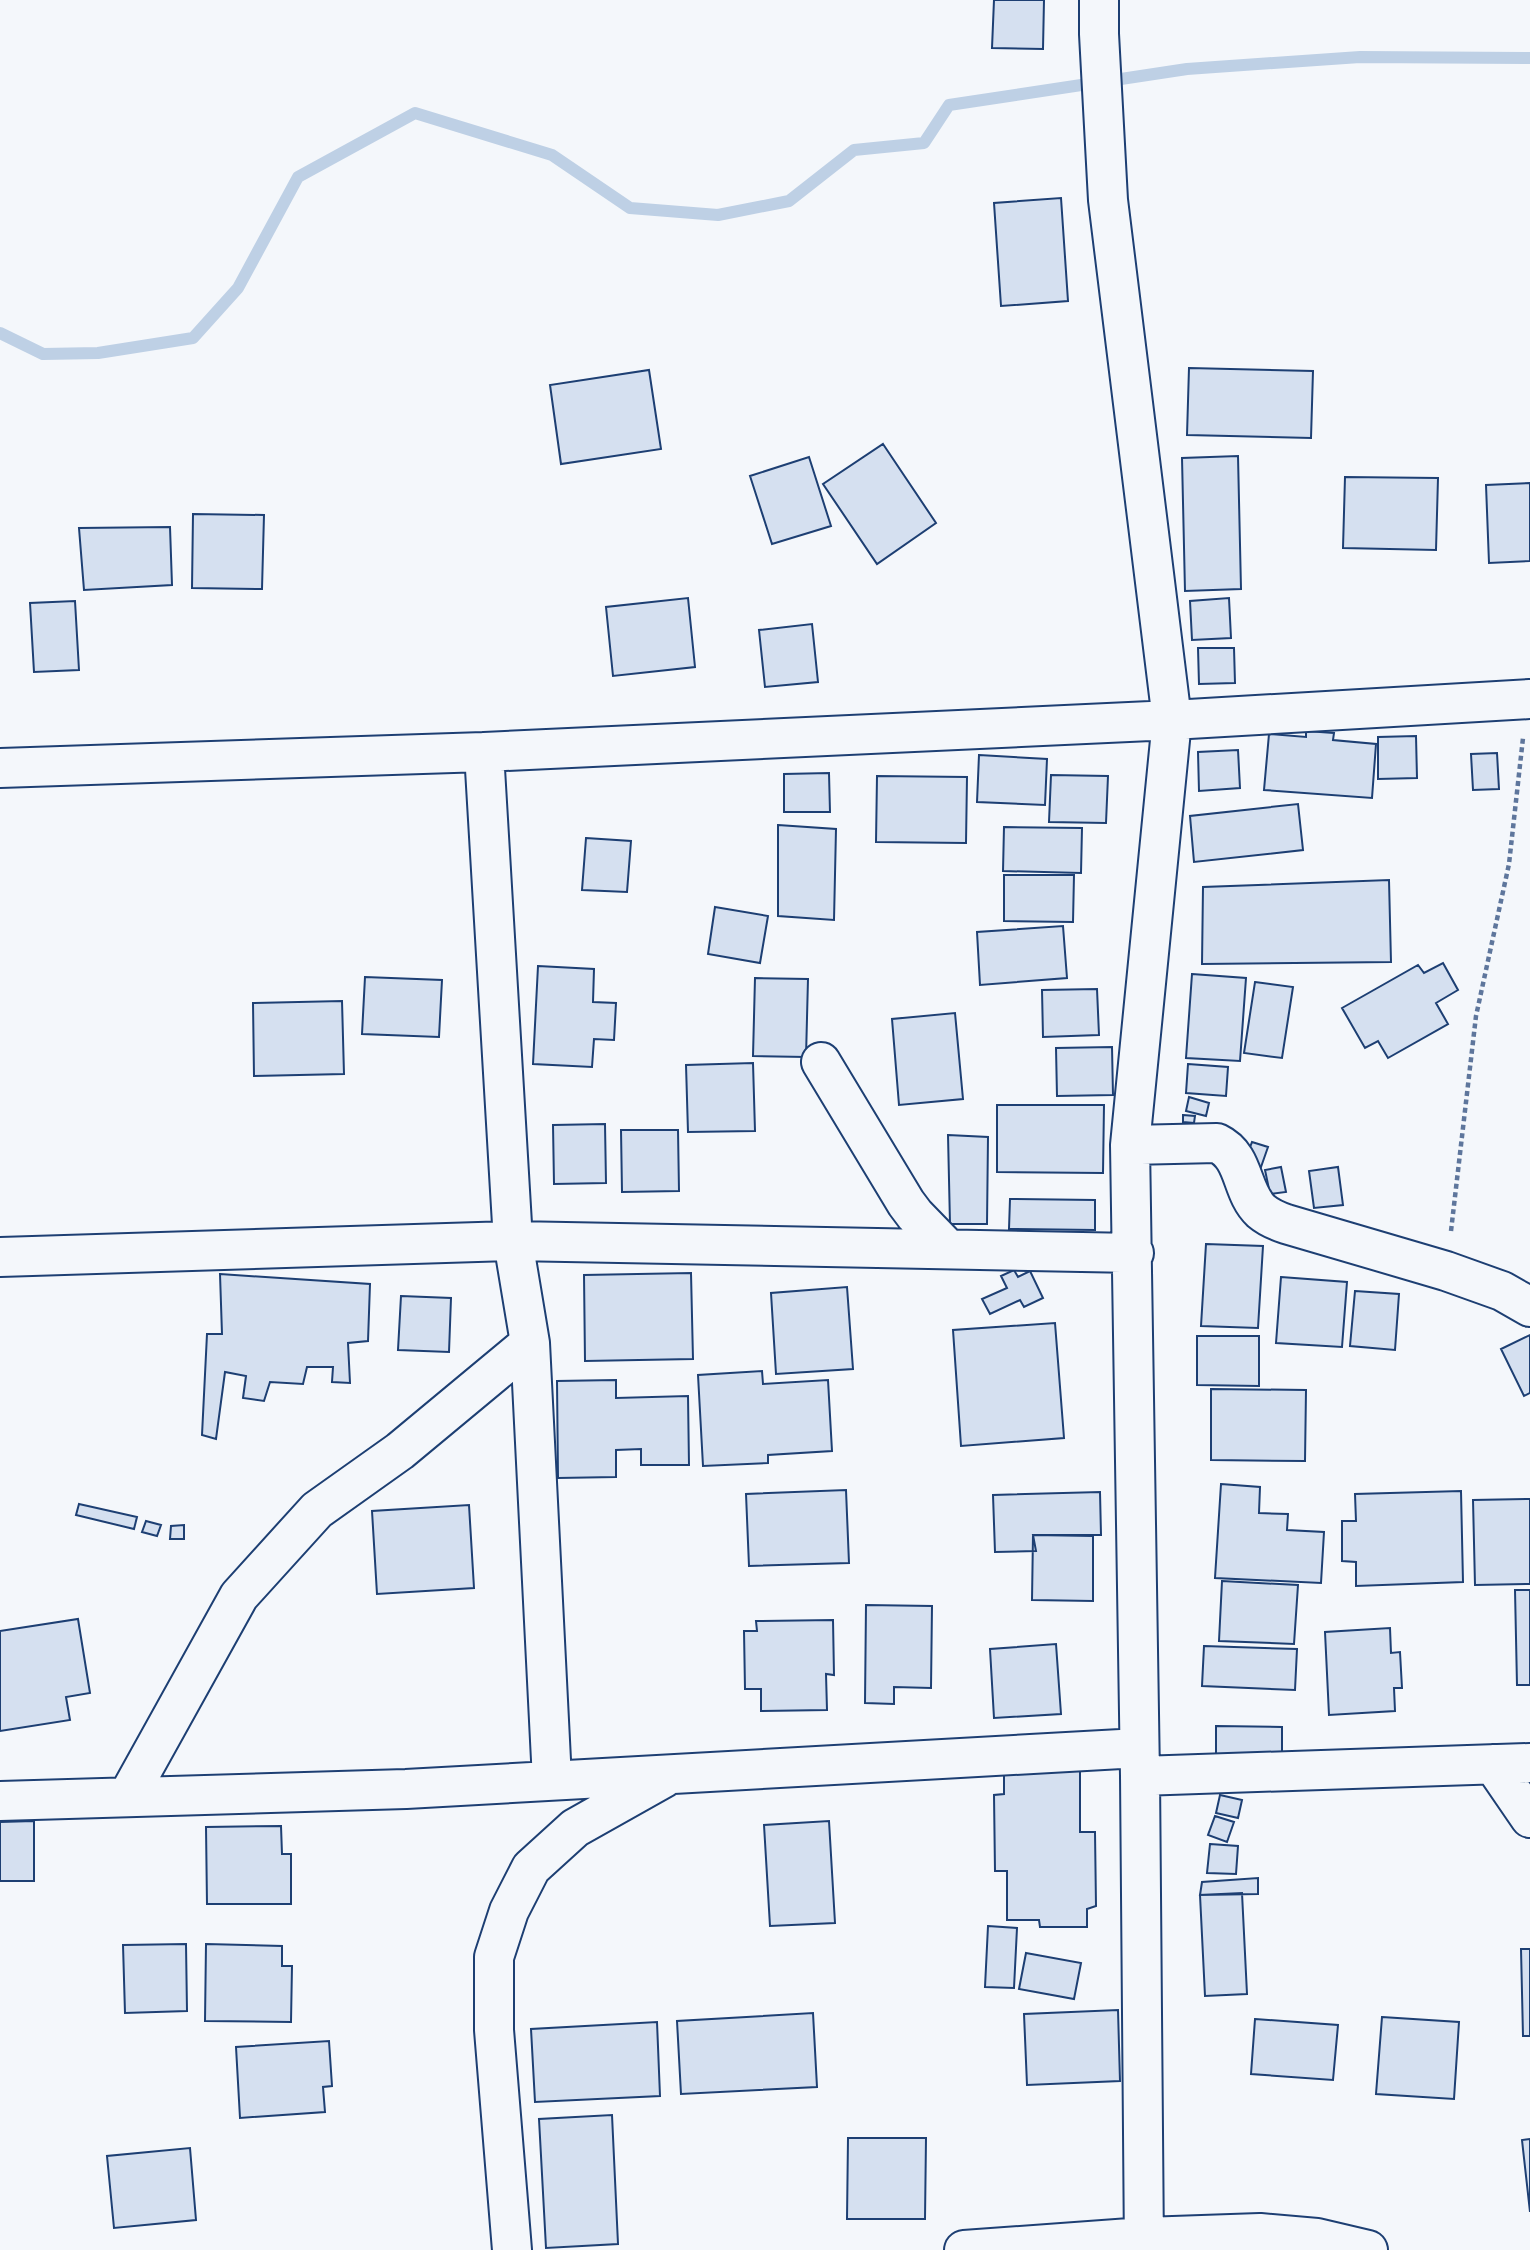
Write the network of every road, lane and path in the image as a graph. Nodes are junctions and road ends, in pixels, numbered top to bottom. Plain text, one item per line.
1 (1099, 17) edge
2 (1529, 699) edge
3 (1172, 720) junction
4 (484, 752) junction
5 (0, 768) edge
6 (821, 1062) dead end
7 (1130, 1145) junction
8 (513, 1241) junction
9 (948, 1249) junction
10 (1133, 1253) junction
11 (0, 1257) edge
12 (1446, 1271) junction
13 (1530, 1307) edge
14 (530, 1343) junction
15 (1140, 1762) junction
16 (1512, 1764) edge
17 (672, 1773) junction
18 (552, 1780) junction
19 (128, 1796) junction
20 (0, 1801) edge
21 (1530, 1818) edge
22 (1144, 2243) edge
23 (512, 2250) edge
24 (964, 2250) edge
25 (1368, 2250) edge

1 - 3 street
2 - 3 street
2 - 12 path
3 - 4 street
3 - 7 street
4 - 5 street
4 - 8 street
6 - 9 street
7 - 10 street
7 - 12 street
8 - 9 street
8 - 11 street
8 - 14 street
9 - 10 street
10 - 15 street
12 - 13 street
14 - 18 street
14 - 19 street
15 - 16 street
15 - 17 street
15 - 22 street
16 - 21 street
17 - 18 street
17 - 23 street
18 - 19 street
19 - 20 street
22 - 24 street
22 - 25 street

